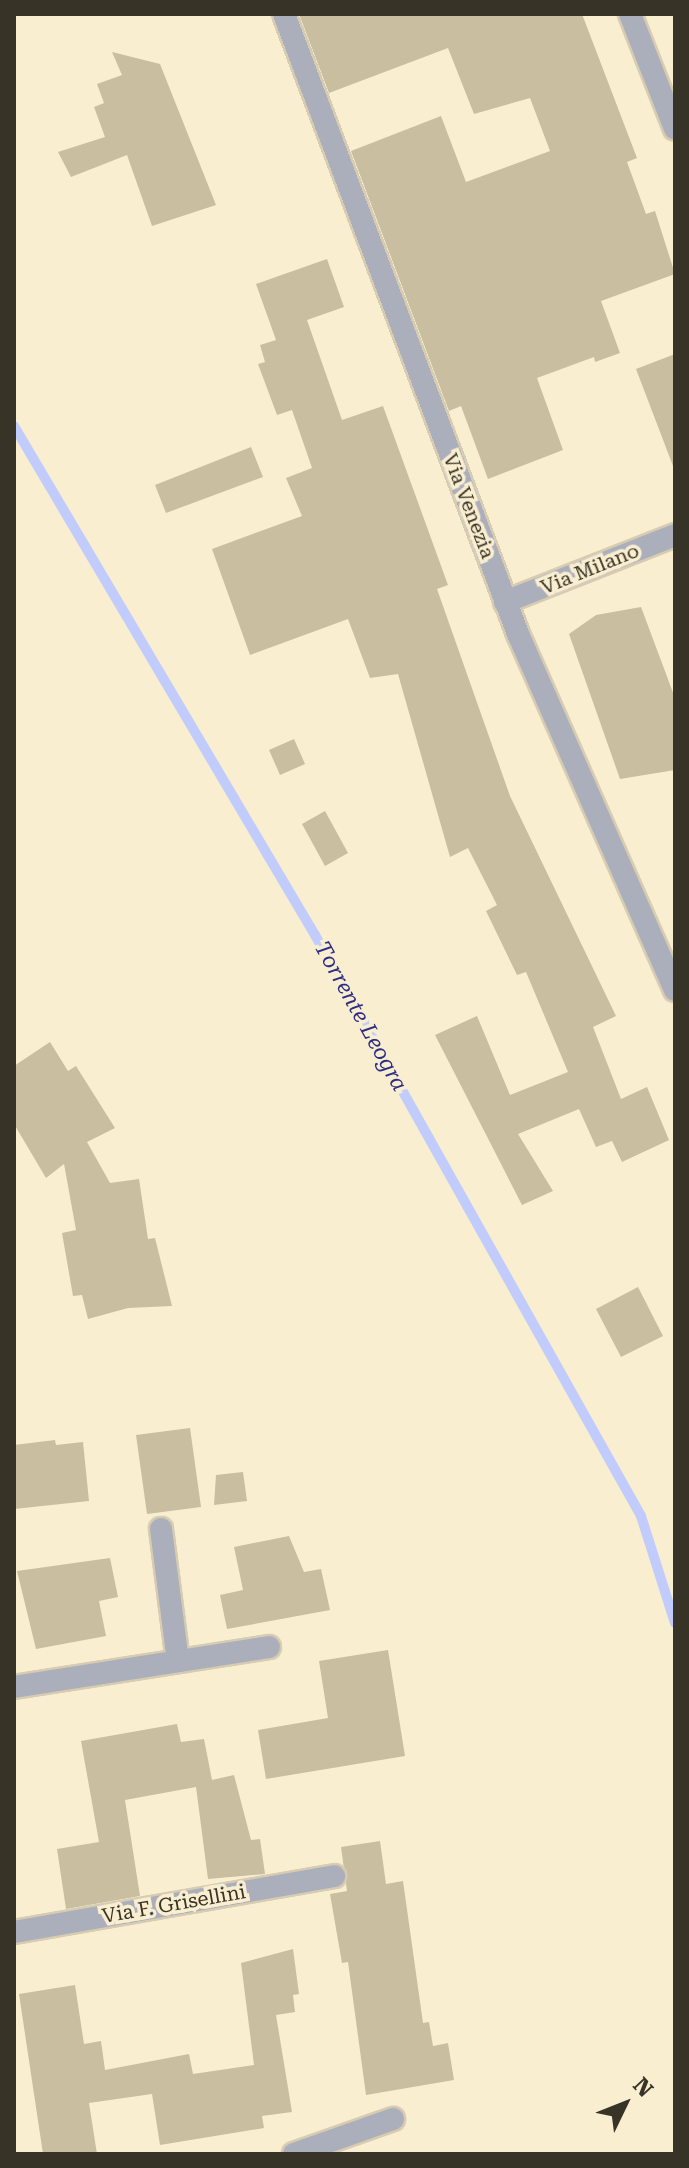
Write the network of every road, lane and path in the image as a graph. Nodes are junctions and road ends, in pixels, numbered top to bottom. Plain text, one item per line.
1 (284, 14) edge
2 (630, 14) edge
3 (675, 129) edge
4 (675, 535) edge
5 (505, 602) junction
6 (675, 990) edge
7 (161, 1529) dead end
8 (269, 1647) dead end
9 (178, 1661) junction
10 (14, 1687) edge
11 (334, 1876) dead end
12 (14, 1932) edge
13 (393, 2119) dead end
14 (294, 2154) edge

1 - 5 street, Via Venezia
2 - 3 street
4 - 5 street, Via Milano
5 - 6 street, Via Venezia
7 - 9 street
8 - 9 street
9 - 10 street
11 - 12 street, Via F. Grisellini
13 - 14 street

